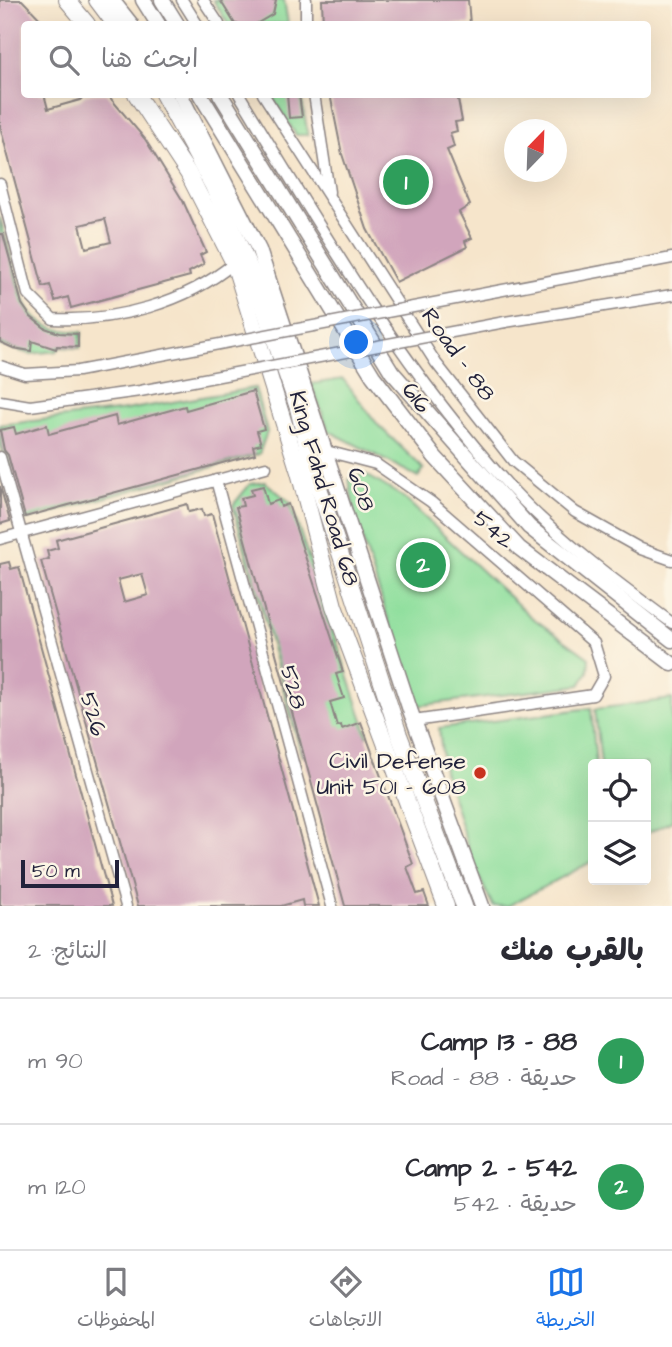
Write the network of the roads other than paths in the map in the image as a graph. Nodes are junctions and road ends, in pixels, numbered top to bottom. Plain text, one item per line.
1 (67, 0) edge
2 (97, 0) edge
3 (112, 0) edge
4 (143, 0) edge
5 (162, 0) edge
6 (182, 0) edge
7 (203, 0) edge
8 (306, 0) edge
9 (85, 21) edge
10 (113, 21) edge
11 (129, 21) edge
12 (156, 21) edge
13 (175, 21) edge
14 (195, 21) edge
15 (217, 21) edge
16 (306, 21) edge
17 (139, 98) edge
18 (165, 98) edge
19 (182, 98) edge
20 (203, 98) edge
21 (222, 98) edge
22 (241, 98) edge
23 (266, 98) edge
24 (315, 98) edge
25 (0, 184) edge
26 (330, 198) junction
27 (309, 210) junction
28 (672, 258) edge
29 (234, 263) junction
30 (672, 295) edge
31 (0, 366) edge
32 (0, 401) edge
33 (326, 451) junction
34 (0, 457) edge
35 (266, 467) dead end
36 (216, 480) junction
37 (22, 533) junction
38 (0, 539) edge
39 (672, 560) edge
40 (672, 623) edge
41 (672, 640) edge
42 (672, 664) edge
43 (414, 721) junction
44 (126, 906) edge
45 (332, 906) edge
46 (446, 906) edge
47 (464, 906) edge
48 (482, 906) edge

1 - 9 main road
2 - 10 main road
3 - 11 main road
4 - 12 main road
5 - 13 main road
6 - 14 street
7 - 15 street
8 - 16 street
17 - 29 main road, King Fahd Road 68
18 - 47 main road, King Fahd Road 68
19 - 33 main road, 608
20 - 42 main road, 616
21 - 41 main road, 616
22 - 27 street
23 - 26 street
24 - 26 street, Road - 88
25 - 29 street
26 - 27 street
26 - 39 street, Road - 88
27 - 40 street
28 - 31 street, bridge
29 - 46 main road, King Fahd Road 68
30 - 32 street, bridge
33 - 43 main road, 608
33 - 43 street, 542
34 - 37 street, 526
35 - 36 street
36 - 37 street
36 - 45 street, 528
37 - 38 street
37 - 44 street, 526
43 - 48 main road, 608

